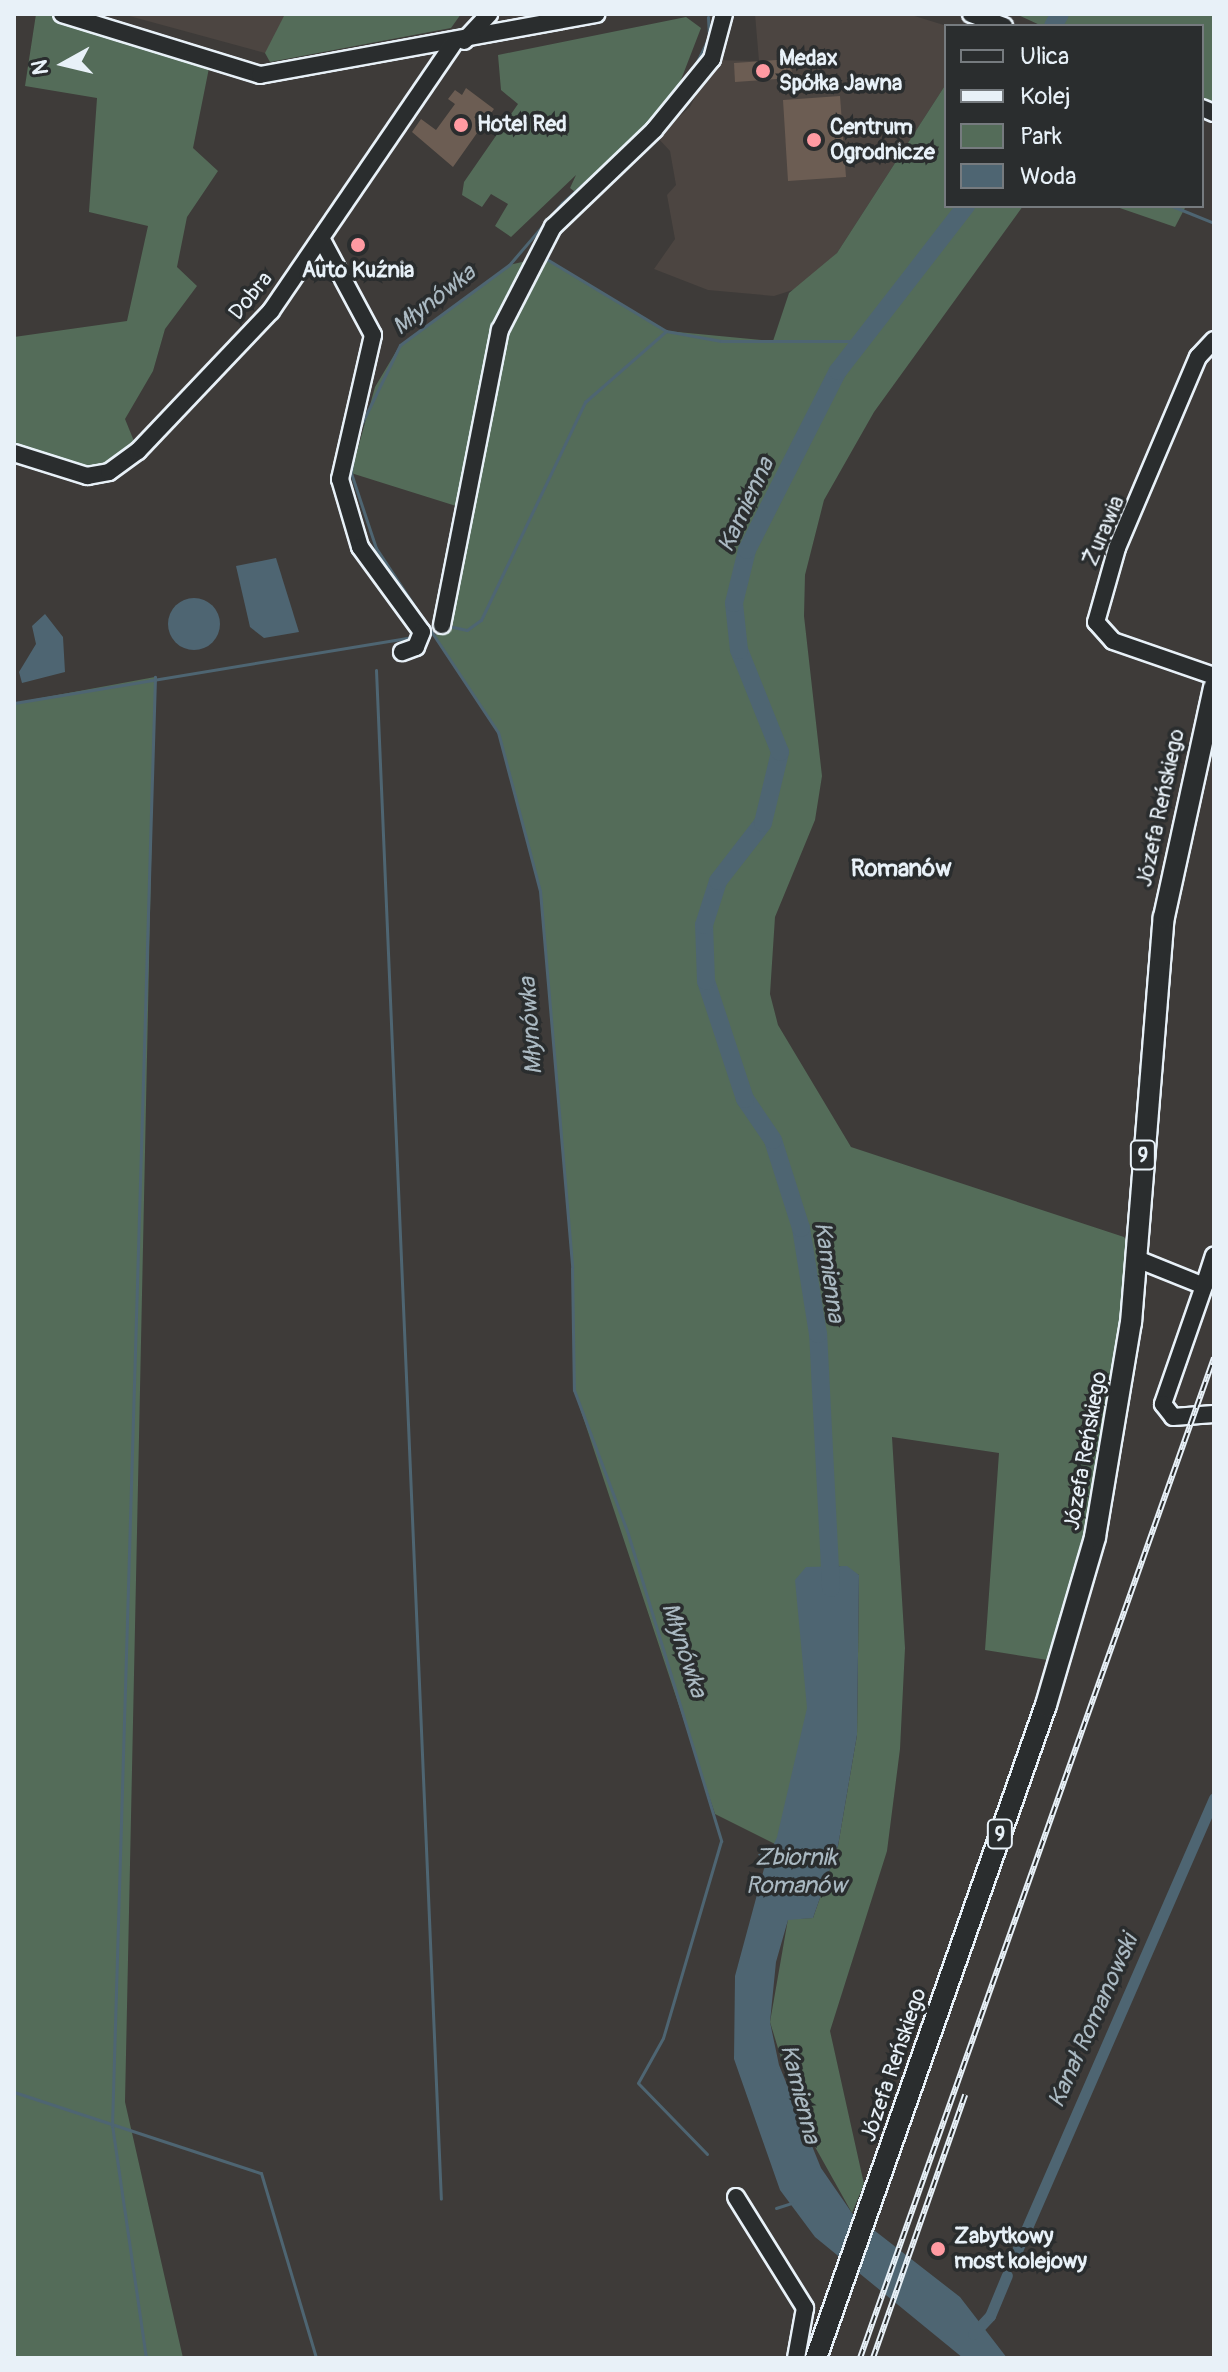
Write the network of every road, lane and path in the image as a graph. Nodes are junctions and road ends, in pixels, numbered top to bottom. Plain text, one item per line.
1 (62, 14) edge
2 (489, 14) edge
3 (497, 14) edge
4 (597, 14) edge
5 (724, 14) edge
6 (971, 14) edge
7 (998, 24) edge
8 (512, 31) junction
9 (459, 42) junction
10 (321, 238) junction
11 (1214, 340) edge
12 (14, 453) edge
13 (442, 625) dead end
14 (402, 652) dead end
15 (1214, 676) edge
16 (1214, 687) edge
17 (1214, 1256) edge
18 (1137, 1259) junction
19 (1204, 1286) junction
20 (1214, 1414) edge
21 (736, 2197) dead end
22 (796, 2358) edge
23 (816, 2358) edge

1 - 9 street
2 - 9 street, Dobra
3 - 8 street
4 - 8 street
5 - 13 street
6 - 7 street
8 - 9 street
9 - 10 street, Dobra
10 - 12 street, Dobra
10 - 14 street
11 - 15 street, Żurawia
16 - 18 main road, Józefa Reńskiego / 9
17 - 19 street
18 - 19 street
18 - 23 main road, Józefa Reńskiego / 9
19 - 20 street
21 - 22 street

